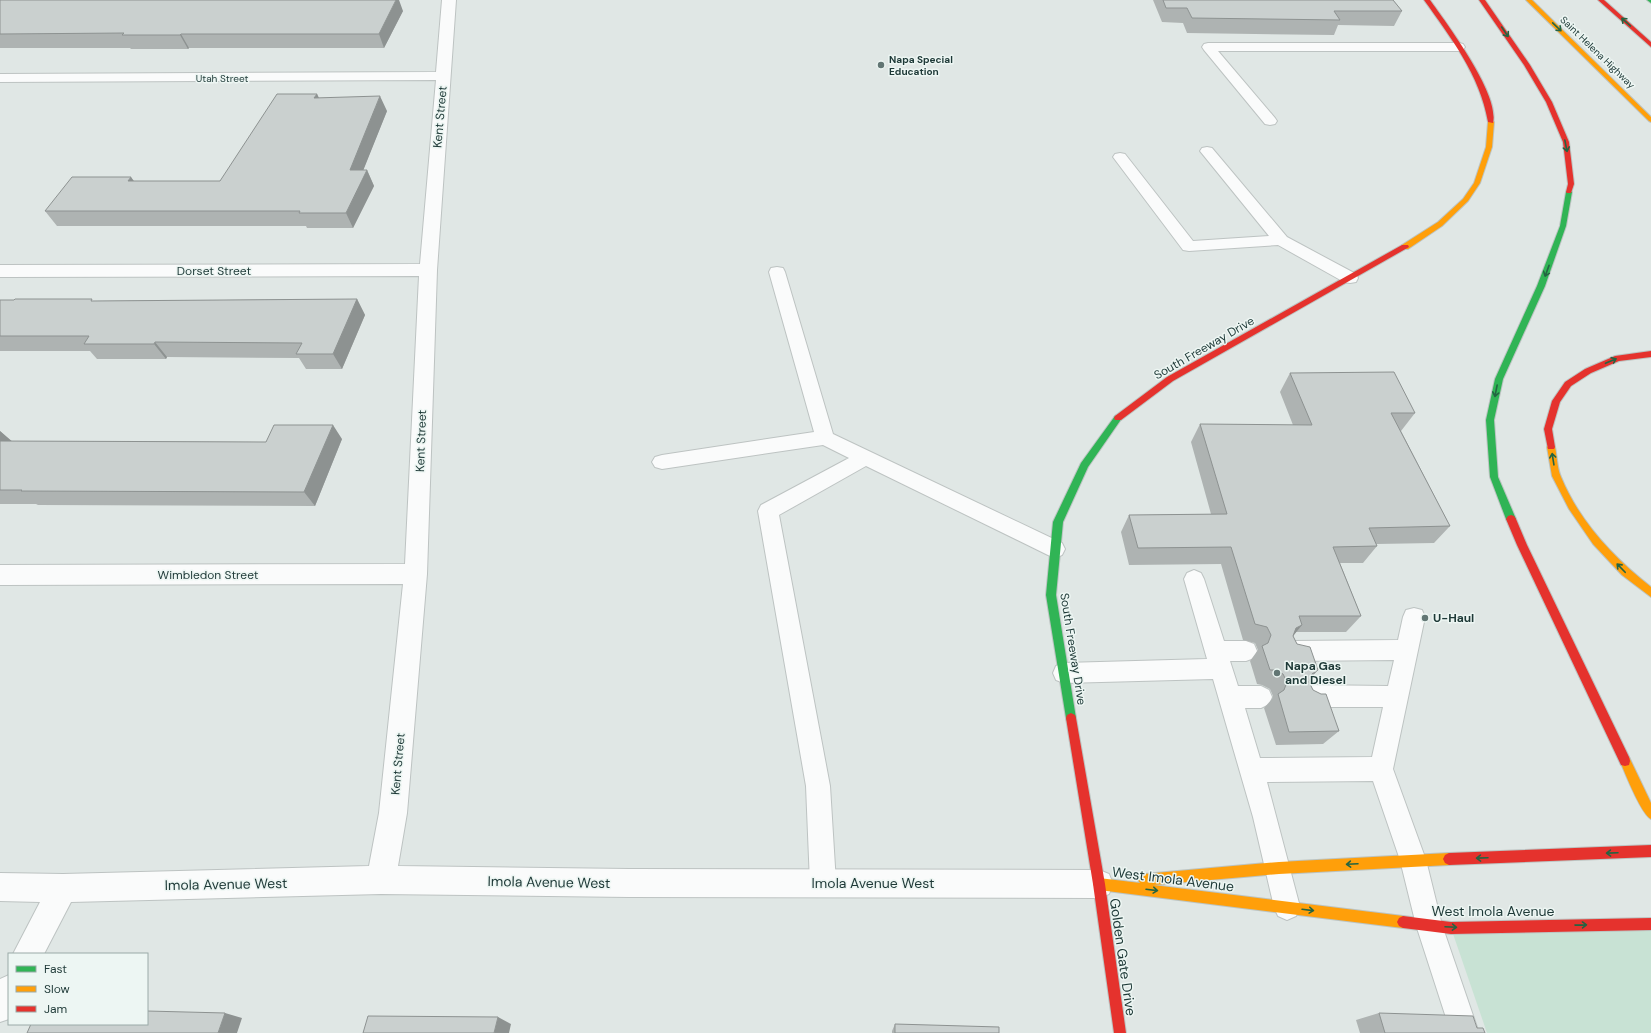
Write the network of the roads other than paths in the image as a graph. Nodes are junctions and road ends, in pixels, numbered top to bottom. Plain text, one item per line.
1 (448, 0) edge
2 (1427, 0) edge
3 (1482, 0) edge
4 (1529, 0) edge
5 (1601, 0) edge
6 (1651, 45) edge
7 (1459, 47) junction
8 (444, 76) junction
9 (0, 78) edge
10 (1651, 120) edge
11 (1270, 121) dead end
12 (1207, 151) dead end
13 (1120, 157) dead end
14 (1281, 240) junction
15 (428, 270) junction
16 (0, 271) edge
17 (777, 272) dead end
18 (1350, 278) junction
19 (1651, 354) edge
20 (825, 438) junction
21 (865, 458) junction
22 (662, 462) dead end
23 (1055, 549) junction
24 (416, 574) junction
25 (0, 575) edge
26 (1194, 579) dead end
27 (1651, 593) edge
28 (1414, 617) dead end
29 (1407, 650) junction
30 (1246, 651) dead end
31 (1292, 651) edge
32 (1218, 660) junction
33 (1064, 673) junction
34 (1307, 696) edge
35 (1230, 697) junction
36 (1261, 697) dead end
37 (1397, 697) junction
38 (1381, 769) junction
39 (1252, 770) junction
40 (1651, 813) edge
41 (1651, 851) edge
42 (1413, 860) junction
43 (1279, 868) junction
44 (381, 880) junction
45 (823, 883) junction
46 (1099, 884) junction
47 (0, 888) edge
48 (62, 888) junction
49 (1287, 907) junction
50 (1651, 924) edge
51 (1428, 925) junction
52 (29, 953) edge
53 (8, 992) edge
54 (0, 1007) edge
55 (1120, 1033) edge
56 (1465, 1033) edge

1 - 8 street, Kent Street
2 - 7 main road, South Freeway Drive
3 -> 40 main road
4 -> 10 main road, Saint Helena Highway
6 -> 5 main road
7 - 11 lane
7 - 18 main road, South Freeway Drive
8 - 9 street, Utah Street
8 - 15 street, Kent Street
12 - 14 lane
13 - 14 lane
14 - 18 lane
15 - 16 street, Dorset Street
15 - 24 street, Kent Street
17 - 20 lane
18 - 23 main road, South Freeway Drive
27 -> 19 main road
20 - 21 lane
20 - 22 lane
21 - 23 lane
21 - 45 lane
23 - 33 main road, South Freeway Drive
24 - 25 street, Wimbledon Street
24 - 44 street, Kent Street
26 - 32 lane
28 - 29 lane
29 - 31 lane
29 - 37 lane
30 - 32 lane
32 - 33 lane
32 - 35 lane
33 - 46 main road, South Freeway Drive
34 - 37 lane
35 - 36 lane
35 - 39 lane
37 - 38 lane
38 - 39 lane
38 - 42 lane
39 - 43 lane
41 -> 42 main road, West Imola Avenue
42 -> 43 main road, West Imola Avenue
42 - 51 lane
43 - 46 main road, West Imola Avenue
43 - 49 lane
44 - 45 street, Imola Avenue West
44 - 48 street, Imola Avenue West
45 - 46 street, Imola Avenue West
46 -> 49 main road, West Imola Avenue
46 - 55 main road, Golden Gate Drive
47 - 48 street, Imola Avenue West
48 - 52 street
49 -> 51 main road, West Imola Avenue
51 -> 50 main road, West Imola Avenue
51 - 56 lane
53 - 54 street

